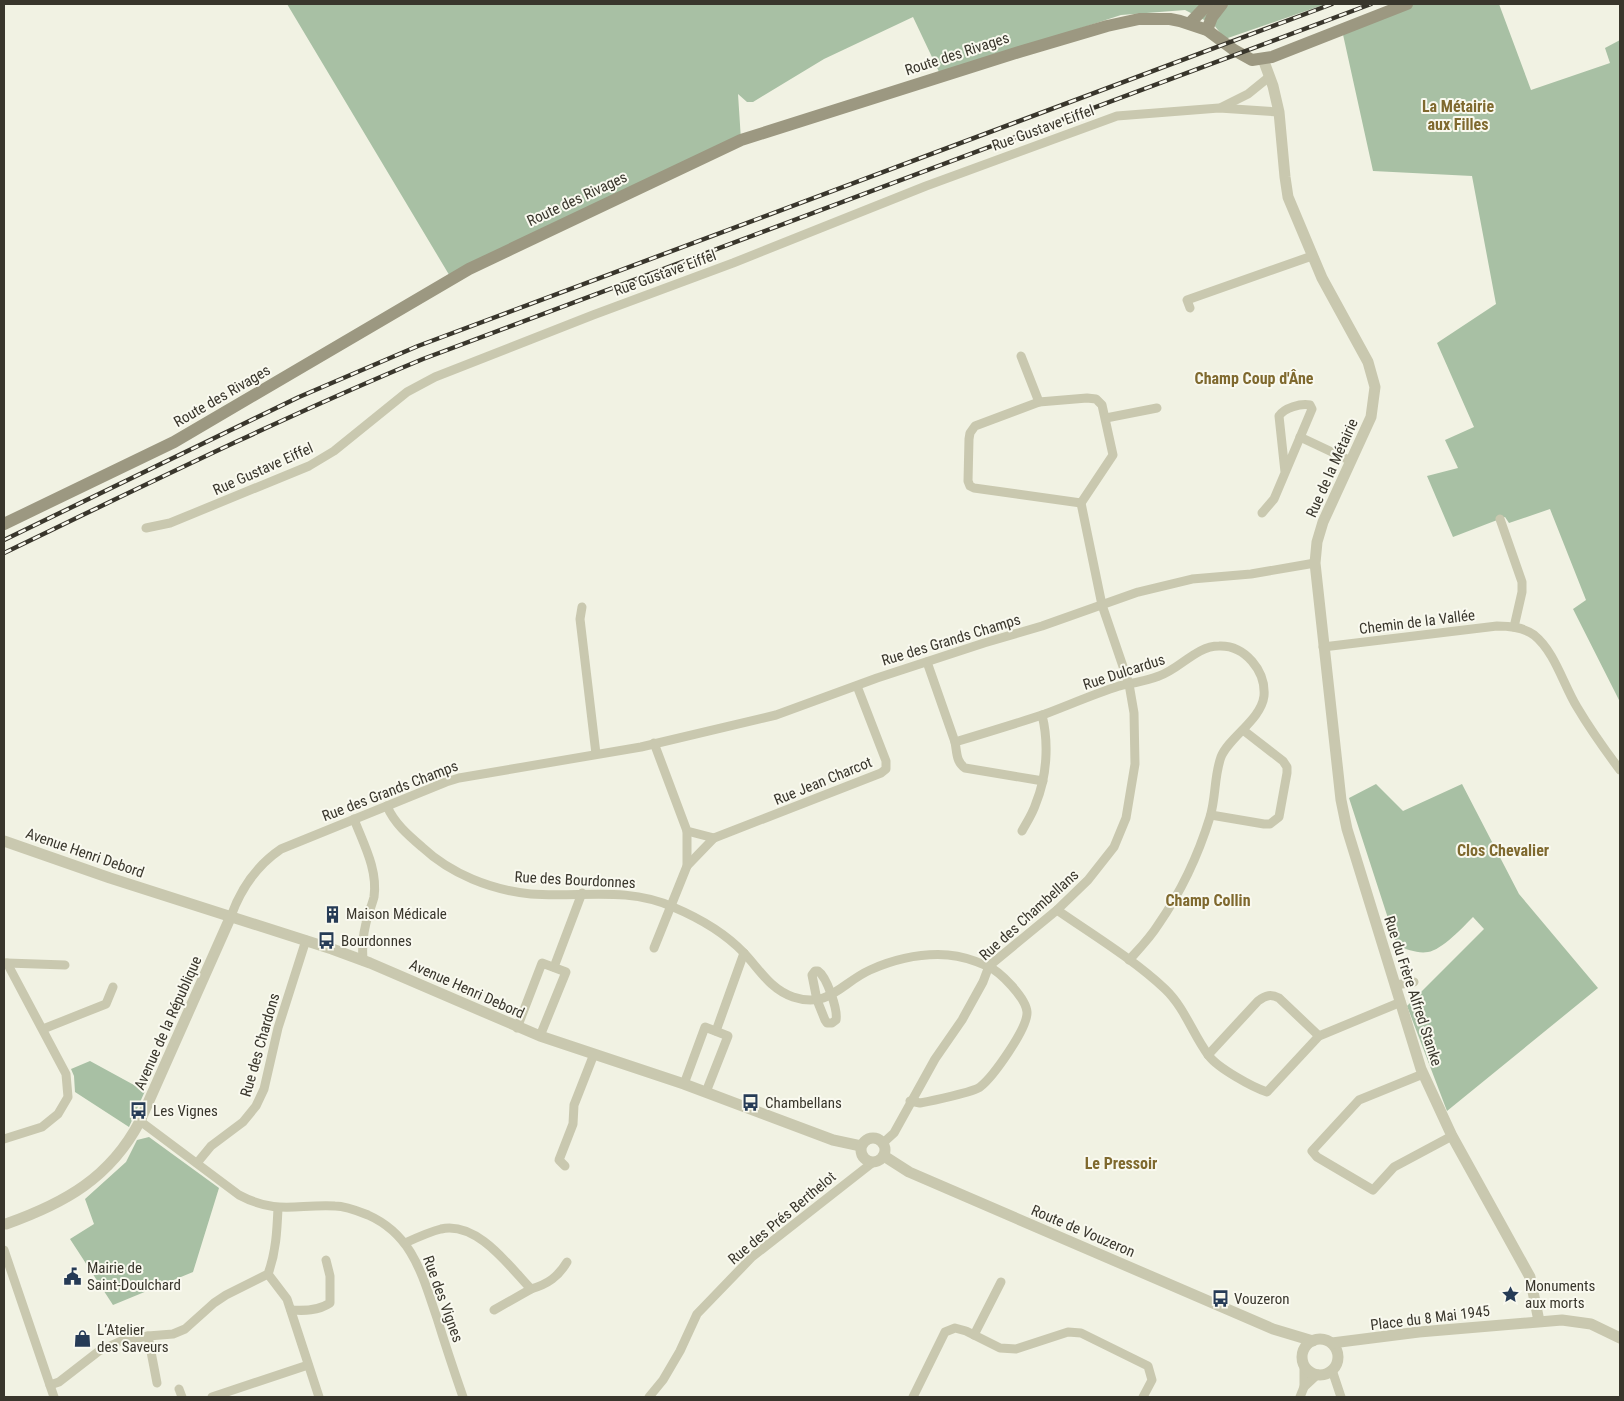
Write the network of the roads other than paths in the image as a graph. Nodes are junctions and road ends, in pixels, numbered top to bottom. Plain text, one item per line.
1 (1208, 4) edge
2 (1222, 4) edge
3 (1407, 4) edge
4 (1190, 23) junction
5 (1207, 30) junction
6 (1263, 59) junction
7 (1269, 76) junction
8 (1219, 108) junction
9 (1278, 112) junction
10 (1312, 256) junction
11 (1190, 308) dead end
12 (1021, 356) dead end
13 (1039, 402) junction
14 (1157, 408) dead end
15 (1106, 418) junction
16 (1300, 437) junction
17 (1282, 451) junction
18 (1292, 454) junction
19 (1351, 460) junction
20 (1285, 472) junction
21 (1081, 503) junction
22 (1262, 513) dead end
23 (1500, 519) dead end
24 (4, 524) edge
25 (146, 528) dead end
26 (1315, 563) junction
27 (1102, 605) junction
28 (582, 608) dead end
29 (1514, 627) junction
30 (1324, 647) junction
31 (927, 662) junction
32 (1129, 684) junction
33 (858, 686) junction
34 (1042, 715) junction
35 (1243, 730) junction
36 (955, 742) junction
37 (654, 743) junction
38 (596, 754) junction
39 (1620, 770) edge
40 (1042, 781) junction
41 (387, 806) junction
42 (1211, 815) junction
43 (354, 819) junction
44 (687, 831) junction
45 (1022, 831) dead end
46 (714, 838) junction
47 (4, 841) edge
48 (687, 866) junction
49 (582, 893) junction
50 (672, 906) junction
51 (1057, 910) junction
52 (231, 916) junction
53 (306, 940) junction
54 (654, 948) dead end
55 (744, 953) junction
56 (1129, 960) junction
57 (363, 961) junction
58 (5, 963) edge
59 (65, 965) dead end
60 (989, 966) junction
61 (554, 967) junction
62 (1414, 982) dead end
63 (1396, 985) junction
64 (113, 987) dead end
65 (832, 996) junction
66 (817, 1000) junction
67 (1401, 1002) junction
68 (517, 1028) junction
69 (43, 1030) junction
70 (716, 1031) junction
71 (540, 1036) junction
72 (1319, 1036) junction
73 (594, 1054) junction
74 (1208, 1055) junction
75 (1424, 1074) junction
76 (684, 1084) junction
77 (706, 1092) junction
78 (910, 1101) junction
79 (140, 1121) junction
80 (1452, 1136) junction
81 (4, 1139) edge
82 (883, 1143) junction
83 (861, 1146) junction
84 (884, 1156) junction
85 (197, 1163) junction
86 (872, 1163) junction
87 (565, 1166) dead end
88 (278, 1208) junction
89 (4, 1225) edge
90 (405, 1243) junction
91 (4, 1250) edge
92 (326, 1260) dead end
93 (567, 1262) dead end
94 (268, 1274) junction
95 (1001, 1282) dead end
96 (530, 1289) junction
97 (290, 1310) junction
98 (494, 1310) dead end
99 (1539, 1321) junction
100 (1274, 1329) junction
101 (974, 1335) junction
102 (148, 1336) junction
103 (1620, 1338) edge
104 (1313, 1341) junction
105 (1360, 1341) junction
106 (1332, 1343) junction
107 (1338, 1356) junction
108 (1303, 1360) junction
109 (308, 1365) junction
110 (1332, 1370) junction
111 (1318, 1374) junction
112 (157, 1383) dead end
113 (50, 1386) junction
114 (1304, 1387) junction
115 (238, 1393) edge
116 (54, 1397) edge
117 (212, 1397) edge
118 (318, 1397) edge
119 (463, 1397) edge
120 (649, 1397) edge
121 (913, 1397) edge
122 (1144, 1397) edge
123 (1300, 1397) edge
124 (1341, 1397) edge

1 - 4 main road
2 - 5 main road
3 - 6 main road
4 - 5 main road, Route des Rivages
4 - 24 main road, Route des Rivages
5 - 6 main road, Route des Rivages
6 - 7 street, Rue de la Métairie
7 - 8 street, Rue Gustave Eiffel
7 - 9 street, Rue de la Métairie
8 - 9 street, Rue Gustave Eiffel
8 - 25 street, Rue Gustave Eiffel
9 - 10 street, Rue de la Métairie
10 - 11 street
10 - 19 street, Rue de la Métairie
12 - 13 street
13 - 15 street
13 - 21 street
14 - 15 street
15 - 21 street
16 - 17 street
16 - 18 street
16 - 19 street
17 - 18 street
17 - 20 street
18 - 20 street
19 - 26 street, Rue de la Métairie
20 - 22 street
21 - 27 street, Rue des Chambellans
23 - 29 street
26 - 27 street, Rue des Grands Champs
26 - 30 street, Rue de la Métairie
27 - 31 street, Rue des Grands Champs
27 - 32 street, Rue des Chambellans
28 - 38 street
29 - 30 street, Chemin de la Vallée
29 - 39 street, Chemin de la Vallée
30 - 63 street, Rue du Frère Alfred Stanke
31 - 33 street, Rue des Grands Champs
31 - 36 street
32 - 34 street, Rue Dulcardus
32 - 35 street, Rue Dulcardus
32 - 51 street, Rue des Chambellans
33 - 37 street, Rue des Grands Champs
33 - 46 street, Rue Jean Charcot
34 - 36 street, Rue Dulcardus
34 - 40 street
35 - 42 street, Rue Dulcardus
35 - 42 street
36 - 40 street
37 - 38 street, Rue des Grands Champs
37 - 44 street, Rue Jean Charcot
38 - 41 street, Rue des Grands Champs
40 - 45 street
41 - 43 street, Rue des Grands Champs
41 - 49 street, Rue des Bourdonnes
42 - 56 street, Rue Dulcardus
43 - 52 street, Rue des Grands Champs
43 - 57 street
44 - 46 street
44 - 48 street, Rue Jean Charcot
46 - 48 street, Rue Jean Charcot
47 - 52 street, Avenue Henri Debord
48 - 50 street, Rue Jean Charcot
49 - 50 street, Rue des Bourdonnes
49 - 61 street
50 - 54 street, Rue Jean Charcot
50 - 55 street, Rue des Bourdonnes
51 - 56 street
51 - 60 street, Rue des Chambellans
52 - 53 street, Avenue Henri Debord
52 - 79 street, Avenue de la République
53 - 57 street, Avenue Henri Debord
53 - 85 street, Rue des Chardons
55 - 66 street, Rue des Bourdonnes
55 - 70 street
56 - 74 street
57 - 68 street, Avenue Henri Debord
58 - 59 street
58 - 69 street
60 - 65 street, Rue des Bourdonnes
60 - 78 street, Rue des Chambellans
60 - 78 street
61 - 68 street
61 - 71 street
62 - 63 street
63 - 67 street, Rue du Frère Alfred Stanke
64 - 69 street
65 - 66 street, Rue des Bourdonnes
65 - 66 street
65 - 66 street
67 - 72 street
67 - 75 street, Rue du Frère Alfred Stanke
68 - 71 street, Avenue Henri Debord
69 - 81 street
70 - 76 street
70 - 77 street
71 - 73 street, Avenue Henri Debord
72 - 74 street
72 - 74 street
73 - 76 street, Avenue Henri Debord
73 - 87 street
75 - 80 street, Rue du Frère Alfred Stanke
75 - 80 street
76 - 77 street, Avenue Henri Debord
77 - 83 street, Avenue Henri Debord
78 - 82 street, Rue des Chambellans
79 - 85 street, Rue des Vignes
79 - 89 street, Avenue de la République
80 - 99 street, Rue du Frère Alfred Stanke
82 - 83 street
82 - 84 street
83 - 86 street
84 - 86 street
84 - 100 street, Route de Vouzeron
85 - 88 street, Rue des Vignes
86 - 120 street, Rue des Prés Berthelot
88 - 90 street, Rue des Vignes
88 - 94 street
90 - 96 street
90 - 119 street, Rue des Vignes
91 - 113 street
92 - 97 street
93 - 96 street
94 - 97 street
94 - 102 street
95 - 101 street
96 - 98 street
97 - 109 street
99 - 103 street, Place du 8 Mai 1945
99 - 105 street, Place du 8 Mai 1945
100 - 104 street, Route de Vouzeron
100 - 108 street, Route de Vouzeron
101 - 121 street
101 - 122 street
102 - 112 street
102 - 113 street
104 - 106 street
104 - 108 street
105 - 106 street, Place du 8 Mai 1945
105 - 107 street, Place du 8 Mai 1945
106 - 107 street
107 - 110 street
108 - 111 street
108 - 114 street
109 - 115 street
109 - 118 street
110 - 111 street
110 - 124 street
111 - 114 street
113 - 116 street
114 - 123 street
115 - 117 street

